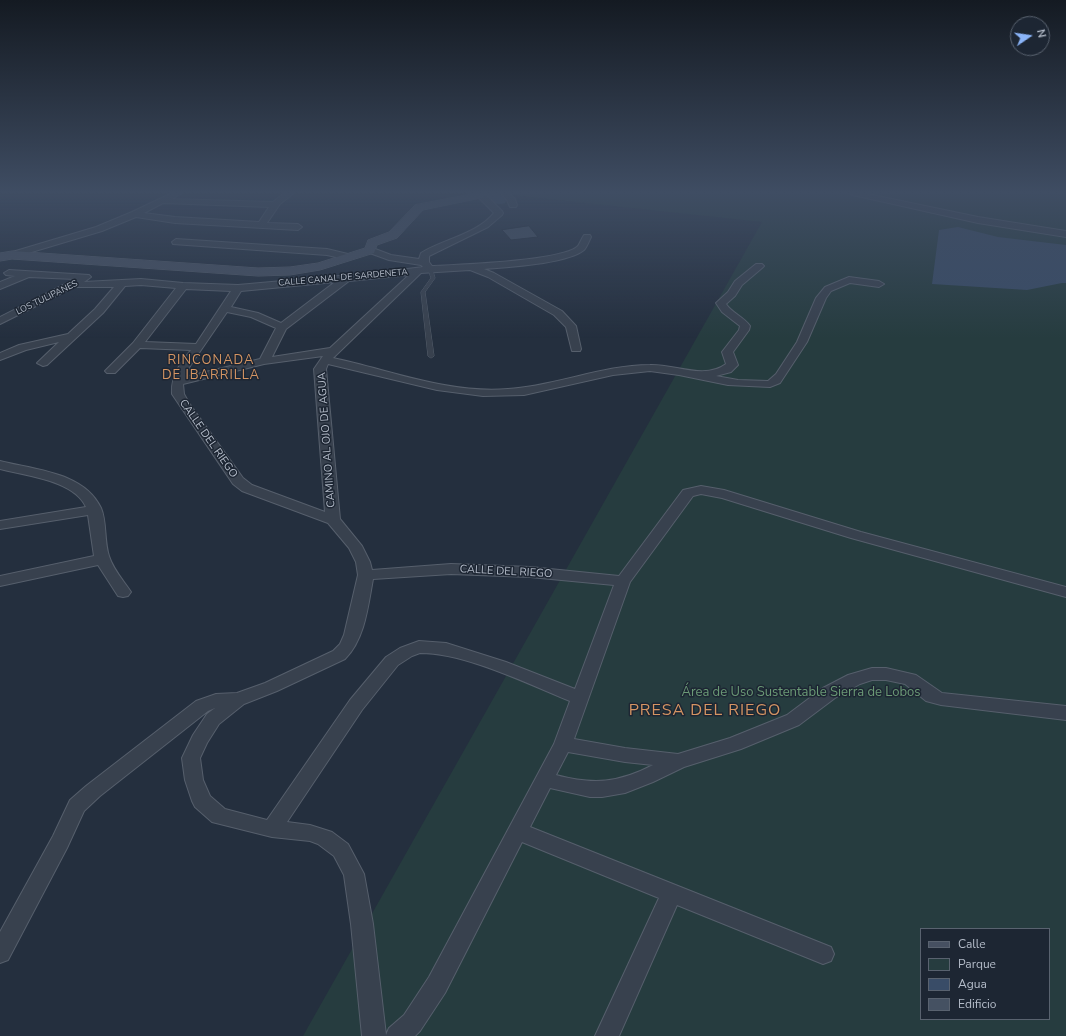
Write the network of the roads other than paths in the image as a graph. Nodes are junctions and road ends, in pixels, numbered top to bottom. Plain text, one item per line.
1 (56, 241) edge
2 (376, 241) edge
3 (450, 241) edge
4 (584, 241) edge
5 (176, 242) dead end
6 (370, 250) junction
7 (6, 256) edge
8 (349, 257) junction
9 (759, 266) dead end
10 (471, 267) junction
11 (424, 268) junction
12 (9, 273) dead end
13 (27, 274) junction
14 (348, 278) junction
15 (76, 280) junction
16 (122, 283) junction
17 (879, 284) dead end
18 (0, 286) edge
19 (183, 286) junction
20 (238, 288) junction
21 (225, 309) junction
22 (0, 321) edge
23 (282, 326) junction
24 (73, 336) junction
25 (137, 345) junction
26 (199, 347) junction
27 (576, 349) dead end
28 (329, 355) junction
29 (431, 356) dead end
30 (0, 357) edge
31 (264, 361) junction
32 (44, 363) dead end
33 (111, 371) dead end
34 (701, 375) junction
35 (177, 382) junction
36 (0, 466) edge
37 (95, 510) junction
38 (333, 520) junction
39 (0, 525) edge
40 (103, 559) junction
41 (366, 576) junction
42 (0, 581) edge
43 (623, 581) junction
44 (123, 592) dead end
45 (1066, 592) edge
46 (238, 698) junction
47 (579, 698) junction
48 (1066, 713) edge
49 (563, 744) junction
50 (678, 761) junction
51 (545, 779) junction
52 (272, 829) junction
53 (518, 831) junction
54 (672, 894) junction
55 (0, 953) edge
56 (823, 954) dead end
57 (374, 1036) edge
58 (397, 1036) edge
59 (607, 1036) edge

1 - 7 street
2 - 6 street
3 - 11 street
4 - 10 street
5 - 8 street
6 - 8 street
6 - 11 street
7 - 8 street
9 - 34 street
10 - 11 street, CALLE CANAL DE SARDENETA
10 - 27 street, CALLE CANAL DE SARDENETA
11 - 14 street, CALLE CANAL DE SARDENETA
11 - 28 street
11 - 29 lane
12 - 13 street, CALLE CANAL DE SARDENETA
13 - 15 street, CALLE CANAL DE SARDENETA
13 - 18 street
14 - 20 street, CALLE CANAL DE SARDENETA
14 - 23 street
15 - 16 street, CALLE CANAL DE SARDENETA
15 - 22 street, LOS TULIPANES
16 - 19 street, CALLE CANAL DE SARDENETA
16 - 24 street
17 - 34 street
19 - 20 street, CALLE CANAL DE SARDENETA
19 - 25 street
20 - 21 street
21 - 23 street
21 - 26 street
23 - 31 street
24 - 30 street
24 - 32 street
25 - 26 street
25 - 33 street
26 - 35 street
28 - 31 street
28 - 34 street
28 - 38 street, CAMINO AL OJO DE AGUA
31 - 35 street
35 - 38 street, CALLE DEL RIEGO
36 - 37 street
37 - 39 street
37 - 40 street
38 - 41 street
40 - 42 street
40 - 44 street
41 - 43 street, CALLE DEL RIEGO
41 - 46 street
43 - 45 street
43 - 47 street
46 - 52 street
46 - 55 street
47 - 49 street
47 - 52 street
48 - 50 street
49 - 50 street
49 - 51 street
50 - 51 street
51 - 53 street
52 - 57 street
53 - 54 street
53 - 58 street
54 - 56 street
54 - 59 street

